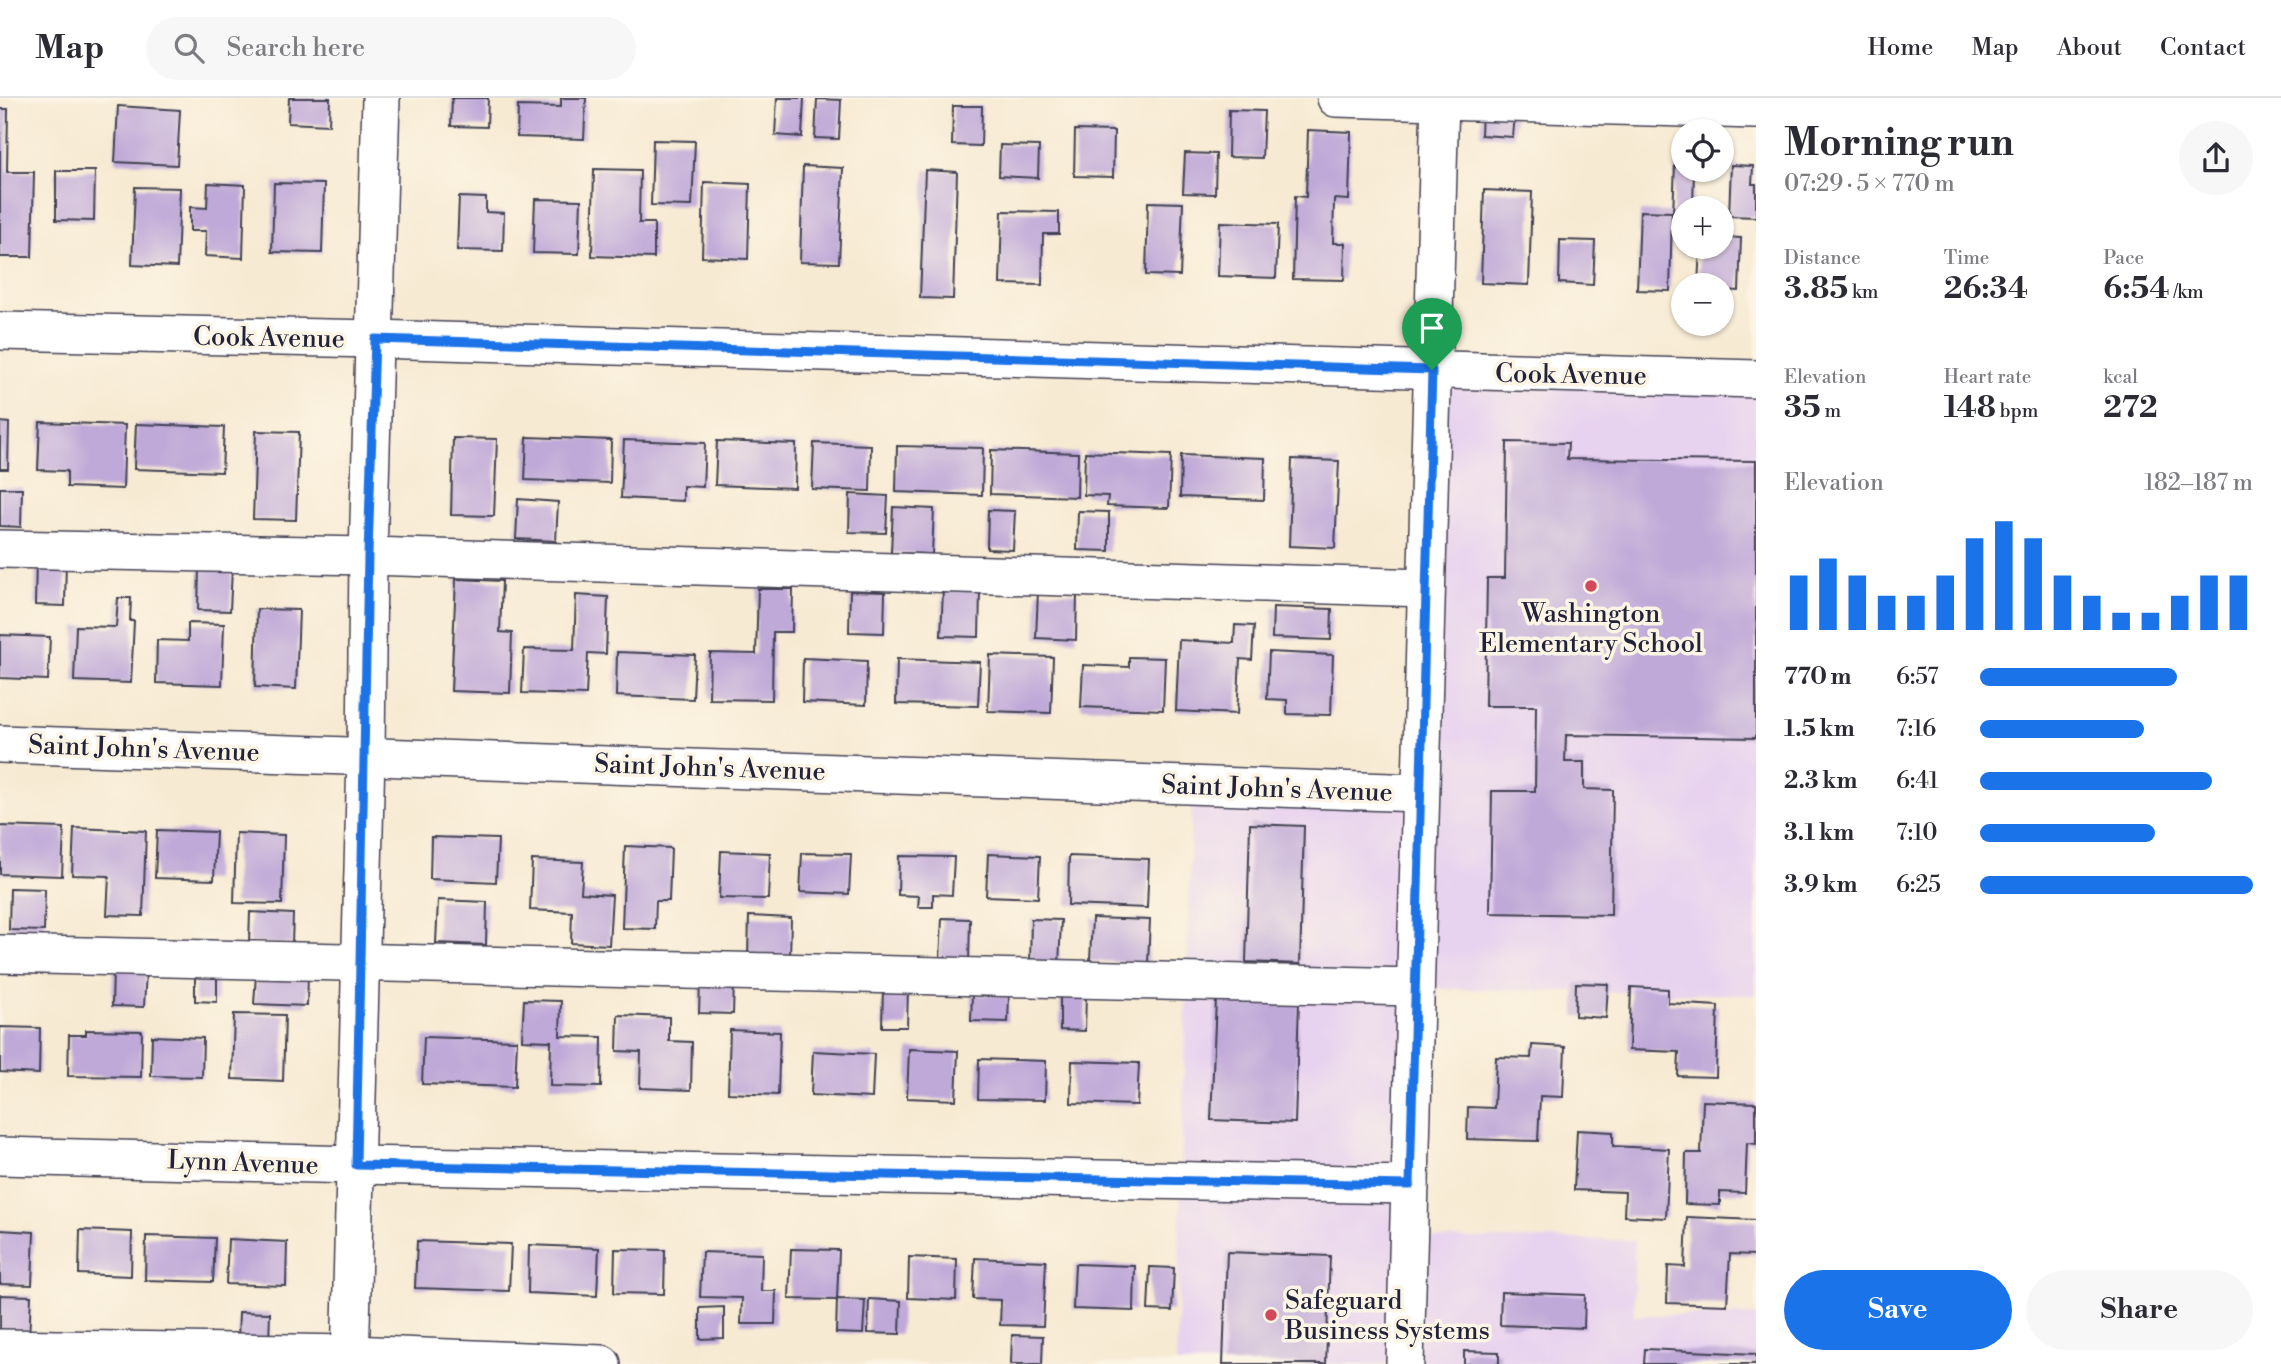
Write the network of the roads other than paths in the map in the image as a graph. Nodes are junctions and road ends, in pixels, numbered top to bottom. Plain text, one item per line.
1 (381, 98) edge
2 (1336, 98) edge
3 (1440, 100) edge
4 (1756, 110) edge
5 (0, 331) edge
6 (375, 339) junction
7 (1432, 370) junction
8 (1756, 379) edge
9 (0, 549) edge
10 (368, 555) junction
11 (1426, 588) junction
12 (0, 744) edge
13 (366, 755) junction
14 (1420, 793) junction
15 (0, 954) edge
16 (359, 964) junction
17 (1415, 987) junction
18 (0, 1156) edge
19 (356, 1165) junction
20 (1410, 1185) junction
21 (0, 1348) edge
22 (350, 1359) edge
23 (602, 1364) edge
24 (1405, 1364) edge

1 - 6 street
2 - 3 street
3 - 4 street
3 - 7 street
5 - 6 street, Cook Avenue
6 - 7 street, Cook Avenue
6 - 10 street
7 - 8 street, Cook Avenue
7 - 11 street
9 - 10 street
10 - 11 street
10 - 13 street
11 - 14 street
12 - 13 street, Saint John's Avenue
13 - 14 street, Saint John's Avenue
13 - 16 street
14 - 17 street
15 - 16 street
16 - 17 street
16 - 19 street
17 - 20 street
18 - 19 street, Lynn Avenue
19 - 20 street, Lynn Avenue
19 - 22 street
20 - 24 street
21 - 22 street
22 - 23 street

